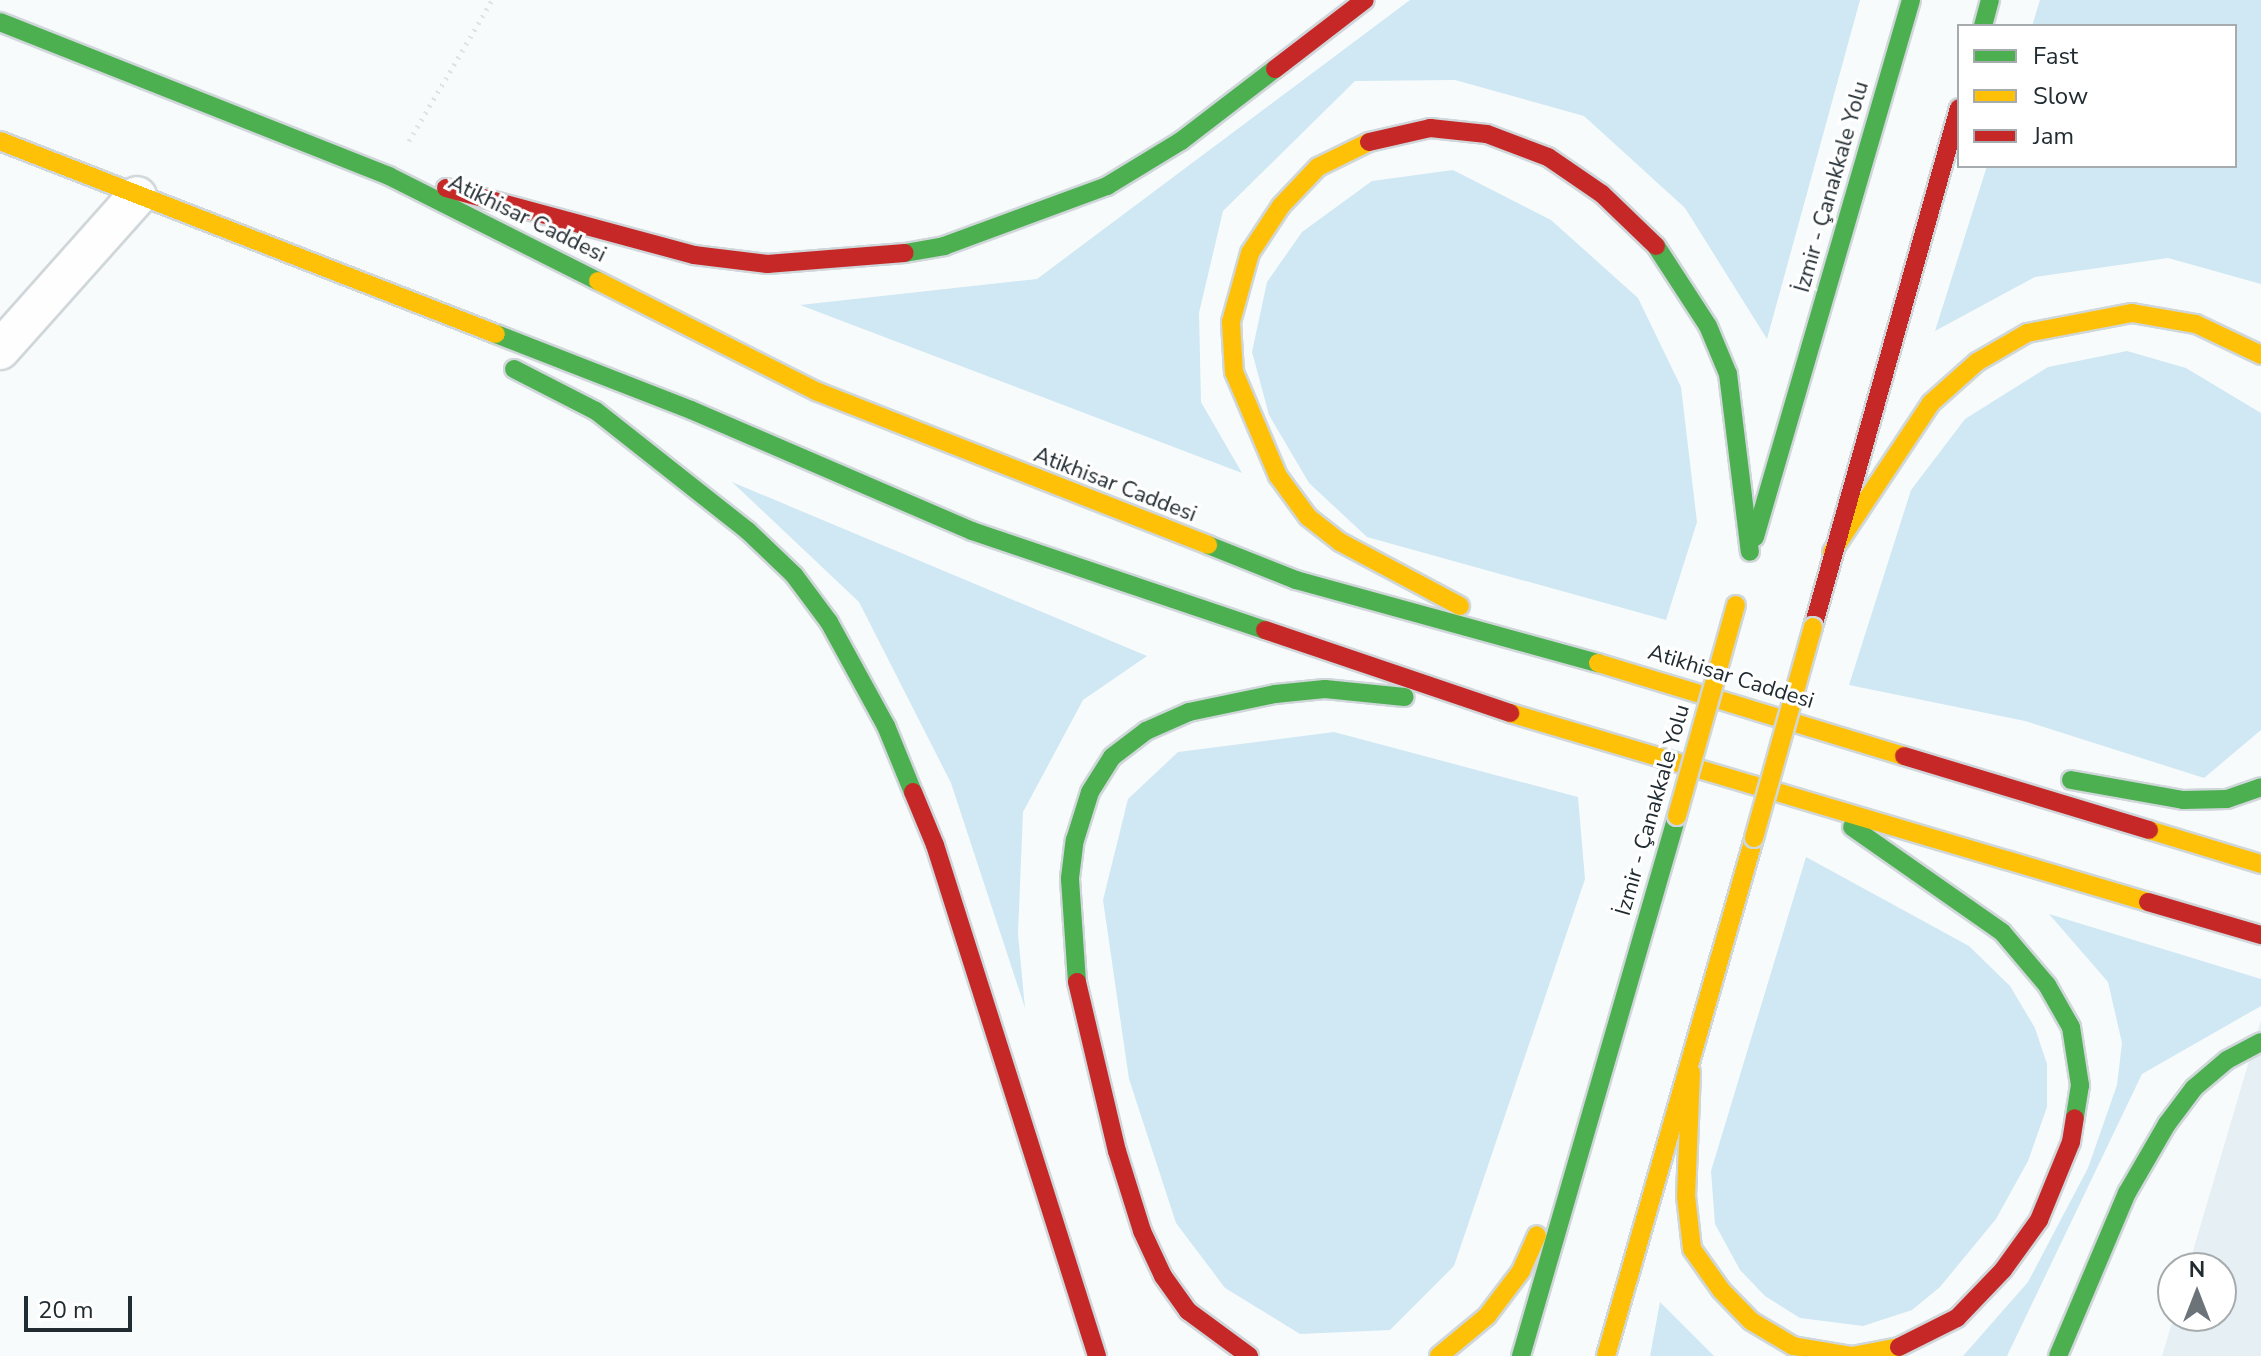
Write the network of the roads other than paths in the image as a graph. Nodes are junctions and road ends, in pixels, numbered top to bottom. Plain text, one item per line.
1 (1365, 0) edge
2 (1911, 0) edge
3 (1990, 0) edge
4 (0, 22) edge
5 (1984, 24) edge
6 (1957, 115) edge
7 (0, 141) edge
8 (389, 176) junction
9 (137, 196) junction
10 (320, 269) junction
11 (472, 347) dead end
12 (0, 350) edge
13 (2261, 355) edge
14 (499, 361) dead end
15 (1750, 552) junction
16 (1832, 552) junction
17 (1526, 641) junction
18 (1533, 721) junction
19 (1854, 738) junction
20 (2019, 770) dead end
21 (2049, 776) dead end
22 (2261, 787) edge
23 (1822, 806) junction
24 (2261, 864) edge
25 (2261, 935) edge
26 (2261, 1042) edge
27 (1691, 1072) junction
28 (1586, 1127) junction
29 (1097, 1356) edge
30 (1249, 1356) edge
31 (1439, 1356) edge
32 (1521, 1356) edge
33 (1606, 1356) edge
34 (2058, 1356) edge

1 - 8 highway
2 - 15 highway, İzmir - Çanakkale Yolu
3 - 5 highway
4 - 8 highway, Atikhisar Caddesi
6 - 16 highway
7 - 9 highway
8 - 17 highway, Atikhisar Caddesi
9 - 10 highway
9 - 12 street
10 - 11 highway
10 - 18 highway
13 - 16 highway
14 - 29 highway
15 - 17 highway
15 - 28 highway, İzmir - Çanakkale Yolu, bridge
16 - 27 highway, bridge
17 - 19 highway, Atikhisar Caddesi
18 - 23 highway
18 - 30 highway
19 - 20 highway
19 - 24 highway, Atikhisar Caddesi
21 - 22 highway
23 - 25 highway
23 - 27 highway
26 - 34 highway
27 - 33 highway
28 - 31 highway
28 - 32 highway, İzmir - Çanakkale Yolu

